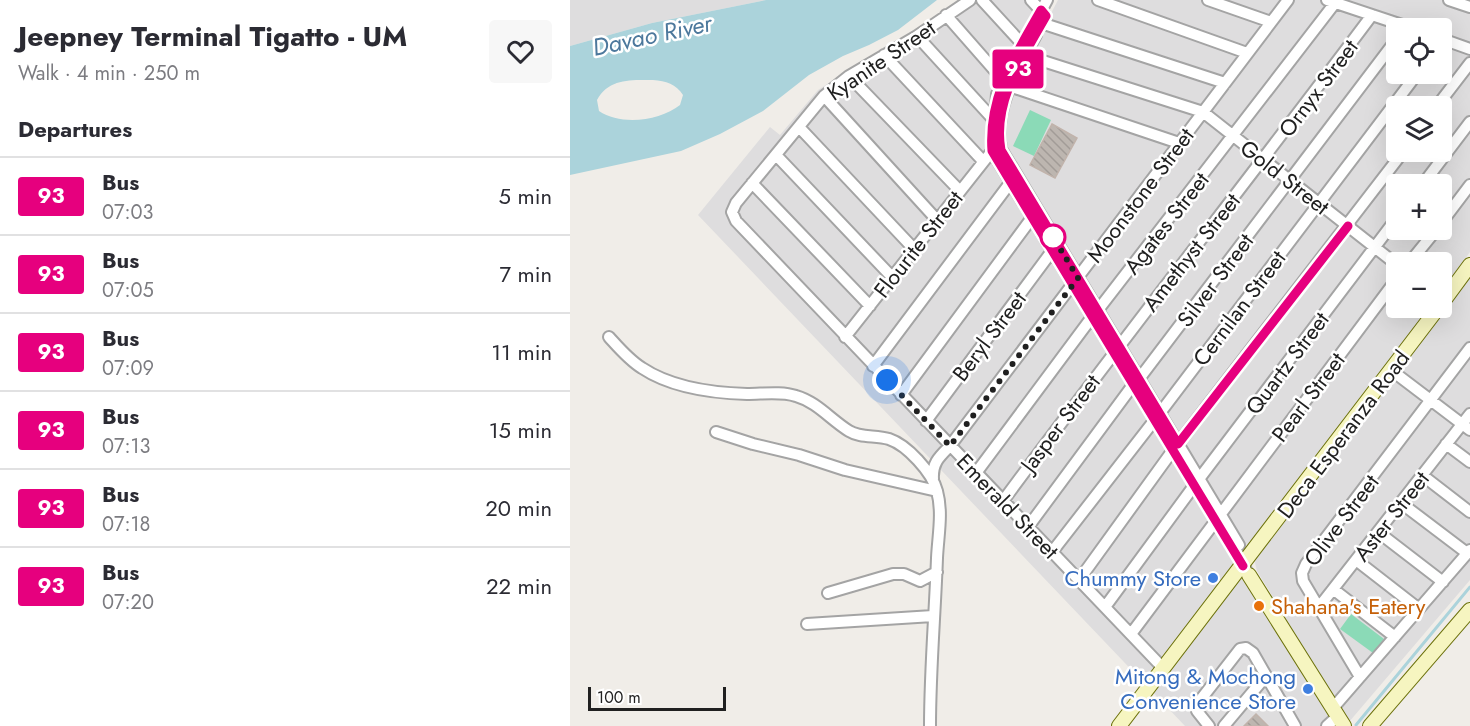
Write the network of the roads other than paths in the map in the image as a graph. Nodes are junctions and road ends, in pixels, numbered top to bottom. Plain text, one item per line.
1 (970, 0) edge
2 (982, 0) edge
3 (1031, 0) edge
4 (1047, 0) edge
5 (1055, 0) edge
6 (1098, 0) edge
7 (1208, 0) edge
8 (1288, 0) edge
9 (1449, 0) edge
10 (1331, 1) edge
11 (1470, 7) edge
12 (946, 15) junction
13 (1372, 15) junction
14 (1041, 18) junction
15 (1386, 20) edge
16 (1271, 22) junction
17 (917, 36) junction
18 (1452, 43) edge
19 (1470, 49) edge
20 (1023, 51) junction
21 (1247, 53) junction
22 (1386, 53) edge
23 (884, 55) junction
24 (1470, 63) edge
25 (849, 76) junction
26 (1225, 82) junction
27 (1006, 83) junction
28 (1409, 84) edge
29 (824, 96) junction
30 (1445, 96) edge
31 (1203, 112) junction
32 (993, 119) junction
33 (1470, 122) edge
34 (799, 128) junction
35 (1233, 136) junction
36 (1179, 143) junction
37 (992, 151) junction
38 (776, 155) junction
39 (1263, 160) junction
40 (983, 162) junction
41 (1396, 162) edge
42 (1431, 174) edge
43 (1290, 181) junction
44 (752, 183) junction
45 (1010, 183) junction
46 (1470, 185) edge
47 (960, 191) junction
48 (1319, 203) junction
49 (1452, 209) edge
50 (732, 212) joint
51 (1031, 219) junction
52 (937, 220) junction
53 (1348, 226) junction
54 (1386, 233) edge
55 (1428, 240) edge
56 (1375, 248) junction
57 (915, 249) junction
58 (1052, 251) junction
59 (1418, 252) edge
60 (1386, 256) edge
61 (1470, 265) edge
62 (892, 277) junction
63 (1075, 281) junction
64 (1452, 289) edge
65 (1386, 293) edge
66 (870, 306) junction
67 (1095, 314) junction
68 (1430, 318) edge
69 (609, 337) dead end
70 (845, 337) junction
71 (1470, 348) edge
72 (1116, 349) junction
73 (873, 366) junction
74 (1391, 370) junction
75 (1136, 382) junction
76 (900, 395) junction
77 (1431, 400) junction
78 (1470, 414) edge
79 (1157, 417) junction
80 (926, 421) junction
81 (1466, 427) edge
82 (716, 432) dead end
83 (1446, 444) junction
84 (950, 446) junction
85 (1175, 447) junction
86 (1470, 462) edge
87 (976, 473) junction
88 (1422, 475) junction
89 (933, 479) junction
90 (1197, 483) junction
91 (937, 491) junction
92 (1003, 501) junction
93 (1401, 502) junction
94 (1470, 512) edge
95 (1217, 517) junction
96 (1028, 527) junction
97 (1378, 532) junction
98 (1052, 552) junction
99 (1468, 552) edge
100 (1356, 560) junction
101 (1246, 567) junction
102 (937, 572) junction
103 (1079, 580) junction
104 (1443, 582) junction
105 (1333, 589) junction
106 (828, 593) dead end
107 (1319, 607) junction
108 (1105, 608) junction
109 (1419, 609) junction
110 (1470, 610) edge
111 (933, 616) junction
112 (807, 624) dead end
113 (1131, 634) junction
114 (1395, 637) junction
115 (1163, 668) junction
116 (1266, 676) junction
117 (1360, 677) junction
118 (1339, 717) edge
119 (930, 726) edge
120 (1119, 726) edge
121 (1209, 726) edge
122 (1224, 726) edge
123 (1295, 726) edge
124 (1327, 726) edge
125 (1371, 726) edge

1 - 12 street, Kyanite Street
2 - 20 street
3 - 14 street
4 - 14 street
5 - 14 street
6 - 21 street
7 - 16 street
8 - 16 street, Moonstone Street
9 - 11 street
10 - 13 street
10 - 35 street, Agates Street
12 - 17 street, Kyanite Street
12 - 27 street
13 - 15 street
13 - 39 street, Ornyx Street
14 - 20 street
14 - 26 street
16 - 21 street, Moonstone Street
17 - 23 street, Kyanite Street
17 - 32 street
18 - 19 street
20 - 27 street
20 - 31 street
21 - 26 street, Moonstone Street
22 - 43 street, Silver Street
23 - 25 street, Kyanite Street
23 - 40 street
24 - 30 street
25 - 29 street, Kyanite Street
25 - 47 street
26 - 31 street, Moonstone Street
27 - 32 street
27 - 36 street
27 - 63 street
28 - 48 street, Cernilan Street
29 - 34 street, Kyanite Street
29 - 52 street
31 - 35 street, Gold Street
31 - 36 street, Moonstone Street
32 - 37 street
33 - 42 street
34 - 38 street, Kyanite Street
34 - 57 street
35 - 39 street, Gold Street
35 - 67 street, Agates Street
36 - 63 street, Moonstone Street
37 - 40 street, Flourite Street
37 - 45 street
38 - 44 street, Kyanite Street
38 - 62 street
39 - 43 street, Gold Street
39 - 72 street, Amethyst Street
40 - 47 street, Flourite Street
41 - 53 street
43 - 48 street, Gold Street
43 - 75 street, Silver Street
44 - 50 street, Kyanite Street
44 - 66 street
45 - 51 street
45 - 73 street
46 - 49 street
47 - 52 street, Flourite Street
48 - 53 street, Gold Street
48 - 79 street, Cernilan Street
50 - 70 street, Emerald Street
51 - 58 street
51 - 76 street
52 - 57 street, Flourite Street
53 - 56 street, Gold Street
53 - 85 street
54 - 56 street, Quartz Street
55 - 59 street
56 - 60 street, Gold Street
56 - 90 street, Quartz Street
57 - 62 street, Flourite Street
58 - 63 street
58 - 80 street, Beryl Street
61 - 64 street, Deca Esperanza Road
62 - 66 street, Flourite Street
63 - 67 street
63 - 84 street, Moonstone Street
65 - 95 street, Pearl Street
66 - 70 street, Flourite Street
67 - 72 street
67 - 87 street, Agates Street
68 - 74 street, Deca Esperanza Road
69 - 89 street
70 - 73 street, Emerald Street
71 - 77 street
72 - 75 street
72 - 92 street, Jasper Street
73 - 76 street, Emerald Street
74 - 77 street
74 - 101 street, Deca Esperanza Road
75 - 79 street
75 - 96 street, Silver Street
76 - 80 street, Emerald Street
77 - 81 street
77 - 107 street, Olive Street
78 - 81 street, Aster Street
79 - 85 street
79 - 98 street, Cernilan Street
80 - 84 street, Emerald Street
81 - 83 street, Aster Street
82 - 91 street
83 - 86 street
83 - 88 street, Aster Street
84 - 87 street, Emerald Street
84 - 89 street, Moonstone Street
85 - 90 street
85 - 103 street
87 - 92 street, Emerald Street
88 - 93 street, Aster Street
88 - 94 street
89 - 91 street
90 - 95 street
90 - 108 street, Quartz Street
91 - 102 street
92 - 96 street, Emerald Street
93 - 97 street, Aster Street
93 - 99 street
95 - 101 street
95 - 113 street, Pearl Street
96 - 98 street, Emerald Street
97 - 100 street, Aster Street
97 - 104 street
98 - 103 street, Emerald Street
99 - 104 street
100 - 105 street, Aster Street
100 - 109 street
101 - 115 street, Deca Esperanza Road
101 - 118 street
102 - 106 street
102 - 111 street
103 - 108 street, Emerald Street
104 - 109 street
105 - 107 street, Aster Street
105 - 114 street
107 - 117 street, Olive Street
108 - 113 street, Emerald Street
109 - 114 street
110 - 125 street
111 - 112 street
111 - 119 street
113 - 115 street, Emerald Street
114 - 117 street
115 - 120 street, Deca Esperanza Road
116 - 121 street
116 - 122 street
116 - 123 street
117 - 118 street
118 - 124 street

